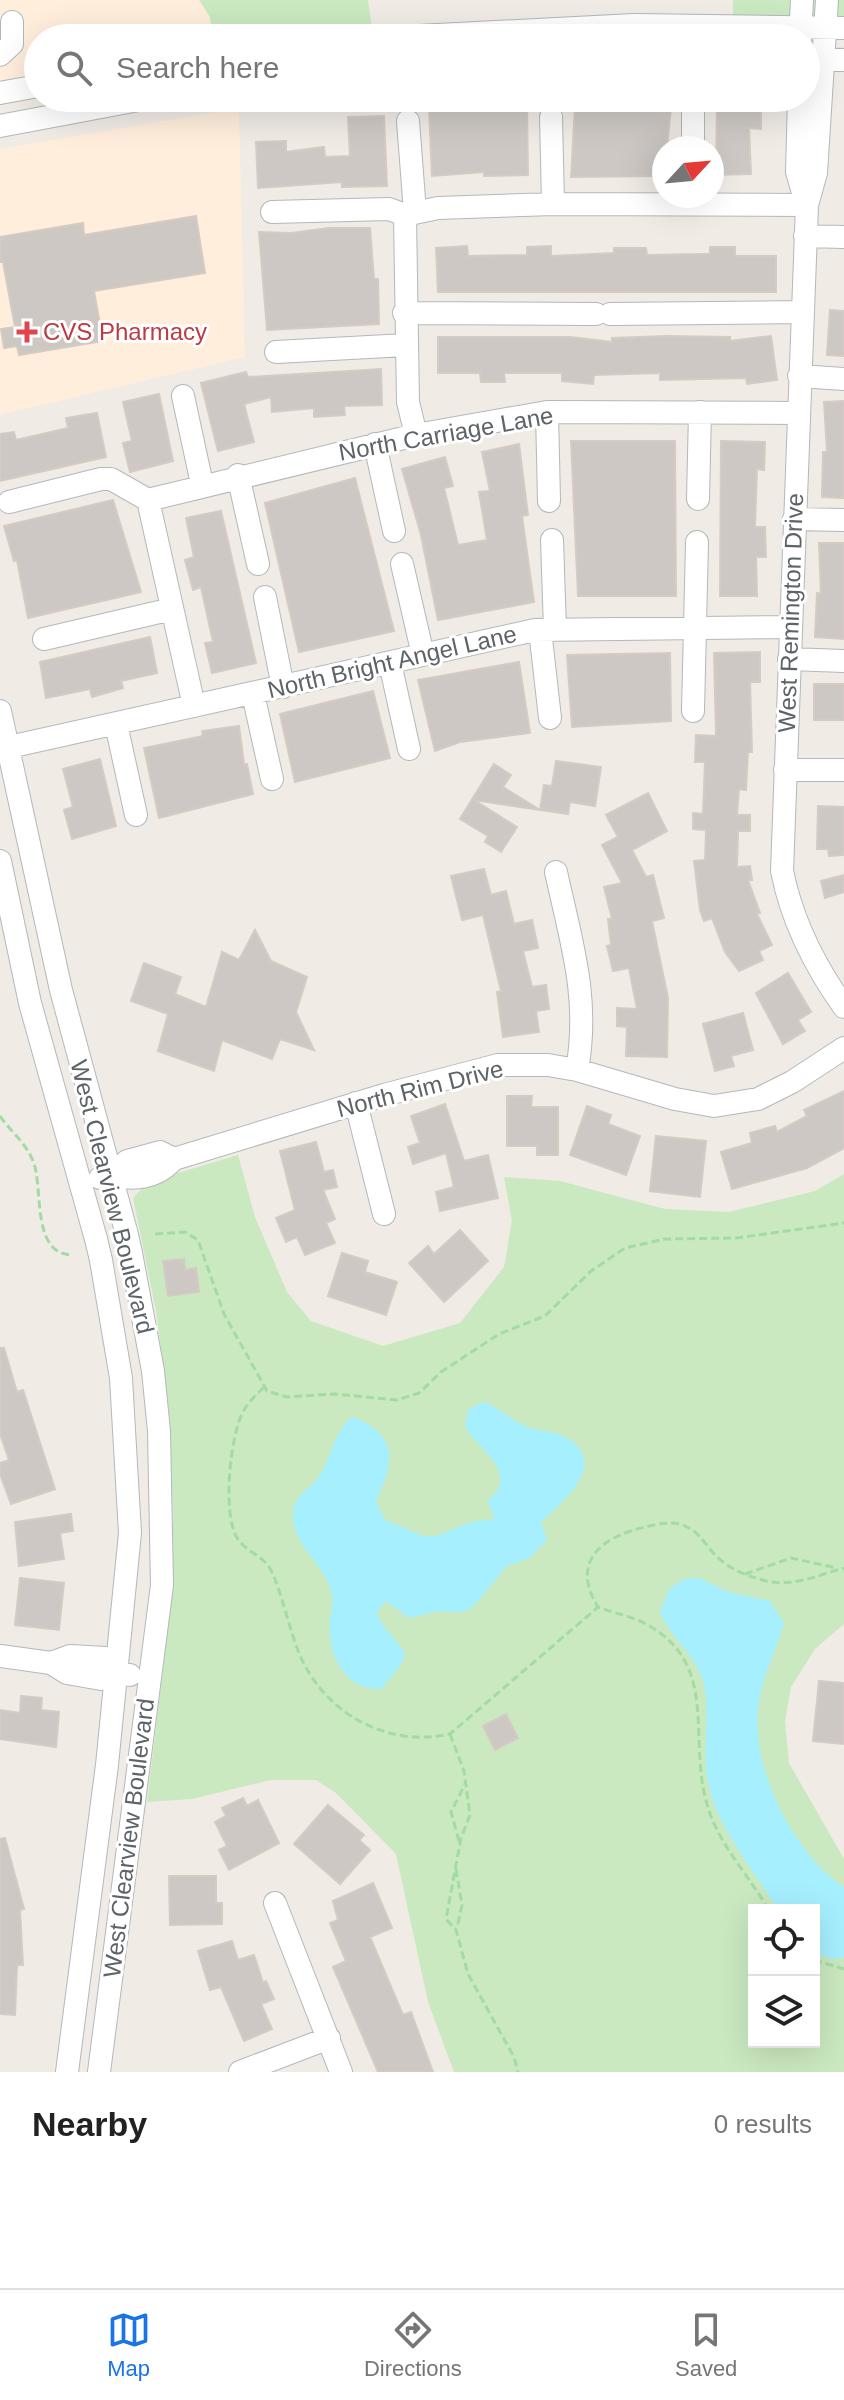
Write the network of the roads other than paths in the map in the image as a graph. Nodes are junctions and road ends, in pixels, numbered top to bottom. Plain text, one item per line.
1 (802, 0) edge
2 (827, 0) edge
3 (12, 22) dead end
4 (800, 24) edge
5 (828, 46) edge
6 (0, 55) edge
7 (24, 89) edge
8 (0, 93) edge
9 (74, 112) edge
10 (799, 112) edge
11 (693, 114) dead end
12 (551, 117) dead end
13 (408, 121) dead end
14 (0, 126) edge
15 (693, 136) edge
16 (652, 201) edge
17 (724, 201) edge
18 (553, 204) junction
19 (807, 205) junction
20 (272, 212) dead end
21 (410, 213) junction
22 (805, 236) junction
23 (844, 237) edge
24 (802, 312) junction
25 (404, 313) junction
26 (406, 345) junction
27 (276, 352) dead end
28 (799, 376) junction
29 (844, 379) edge
30 (183, 396) dead end
31 (547, 412) junction
32 (700, 412) junction
33 (798, 413) junction
34 (416, 435) junction
35 (375, 444) junction
36 (238, 475) junction
37 (202, 484) junction
38 (698, 499) dead end
39 (148, 500) junction
40 (549, 501) dead end
41 (9, 502) dead end
42 (794, 519) junction
43 (844, 520) edge
44 (394, 531) dead end
45 (552, 540) dead end
46 (697, 542) dead end
47 (258, 564) dead end
48 (402, 564) dead end
49 (265, 597) dead end
50 (172, 609) junction
51 (791, 627) junction
52 (697, 628) junction
53 (548, 630) junction
54 (44, 639) dead end
55 (423, 655) junction
56 (789, 659) junction
57 (844, 661) edge
58 (390, 663) junction
59 (283, 687) junction
60 (253, 694) junction
61 (194, 706) junction
62 (0, 711) edge
63 (693, 711) dead end
64 (550, 718) dead end
65 (116, 724) junction
66 (4, 748) edge
67 (409, 749) dead end
68 (785, 770) junction
69 (844, 770) edge
70 (272, 779) dead end
71 (136, 815) dead end
72 (0, 861) edge
73 (556, 872) dead end
74 (844, 1007) edge
75 (844, 1048) edge
76 (577, 1070) junction
77 (356, 1103) junction
78 (111, 1175) junction
79 (81, 1183) junction
80 (384, 1214) dead end
81 (0, 1656) edge
82 (117, 1673) junction
83 (150, 1677) junction
84 (275, 1903) dead end
85 (329, 2038) junction
86 (67, 2072) edge
87 (99, 2072) edge
88 (240, 2072) edge
89 (341, 2072) edge

1 - 4 street
2 - 5 street, West Remington Drive
3 - 6 street
5 - 19 street, West Remington Drive
7 - 8 street
9 - 14 street
10 - 19 street, West Remington Drive
11 - 15 street
12 - 18 street
13 - 21 street
16 - 18 street
17 - 19 street
18 - 21 street
19 - 22 street, West Remington Drive
20 - 21 street
21 - 25 street
22 - 23 street
22 - 24 street, West Remington Drive
24 - 25 street
24 - 28 street, West Remington Drive
25 - 26 street
26 - 27 street
26 - 34 street
28 - 29 street
28 - 33 street, West Remington Drive
30 - 37 street
31 - 32 street, North Carriage Lane
31 - 34 street, North Carriage Lane
31 - 40 street
32 - 33 street, North Carriage Lane
32 - 38 street
33 - 42 street, West Remington Drive
34 - 35 street, North Carriage Lane
35 - 36 street, North Carriage Lane
35 - 44 street
36 - 37 street, North Carriage Lane
36 - 47 street
37 - 39 street, North Carriage Lane
39 - 41 street
39 - 50 street
42 - 43 street
42 - 51 street, West Remington Drive
45 - 53 street
46 - 52 street
48 - 55 street
49 - 59 street
50 - 54 street
50 - 61 street
51 - 52 street, North Bright Angel Lane
51 - 56 street, West Remington Drive
52 - 53 street, North Bright Angel Lane
52 - 63 street
53 - 55 street, North Bright Angel Lane
53 - 64 street
55 - 58 street, North Bright Angel Lane
56 - 57 street
56 - 68 street, West Remington Drive
58 - 59 street, North Bright Angel Lane
58 - 67 street
59 - 60 street, North Bright Angel Lane
60 - 61 street, North Bright Angel Lane
60 - 70 street
61 - 65 street, North Bright Angel Lane
62 - 66 street, West Clearview Boulevard
65 - 66 street, North Bright Angel Lane
65 - 71 street
66 - 78 street, West Clearview Boulevard
68 - 69 street
68 - 74 street, West Remington Drive
72 - 79 street, West Clearview Boulevard
73 - 76 street
75 - 76 street, North Rim Drive
76 - 77 street, North Rim Drive
77 - 78 street, North Rim Drive
77 - 80 street
78 - 79 street, North Rim Drive
78 - 83 street, West Clearview Boulevard
79 - 82 street, West Clearview Boulevard
81 - 82 street
82 - 83 street
82 - 86 street, West Clearview Boulevard
83 - 87 street, West Clearview Boulevard
84 - 85 street
85 - 88 street
85 - 89 street

